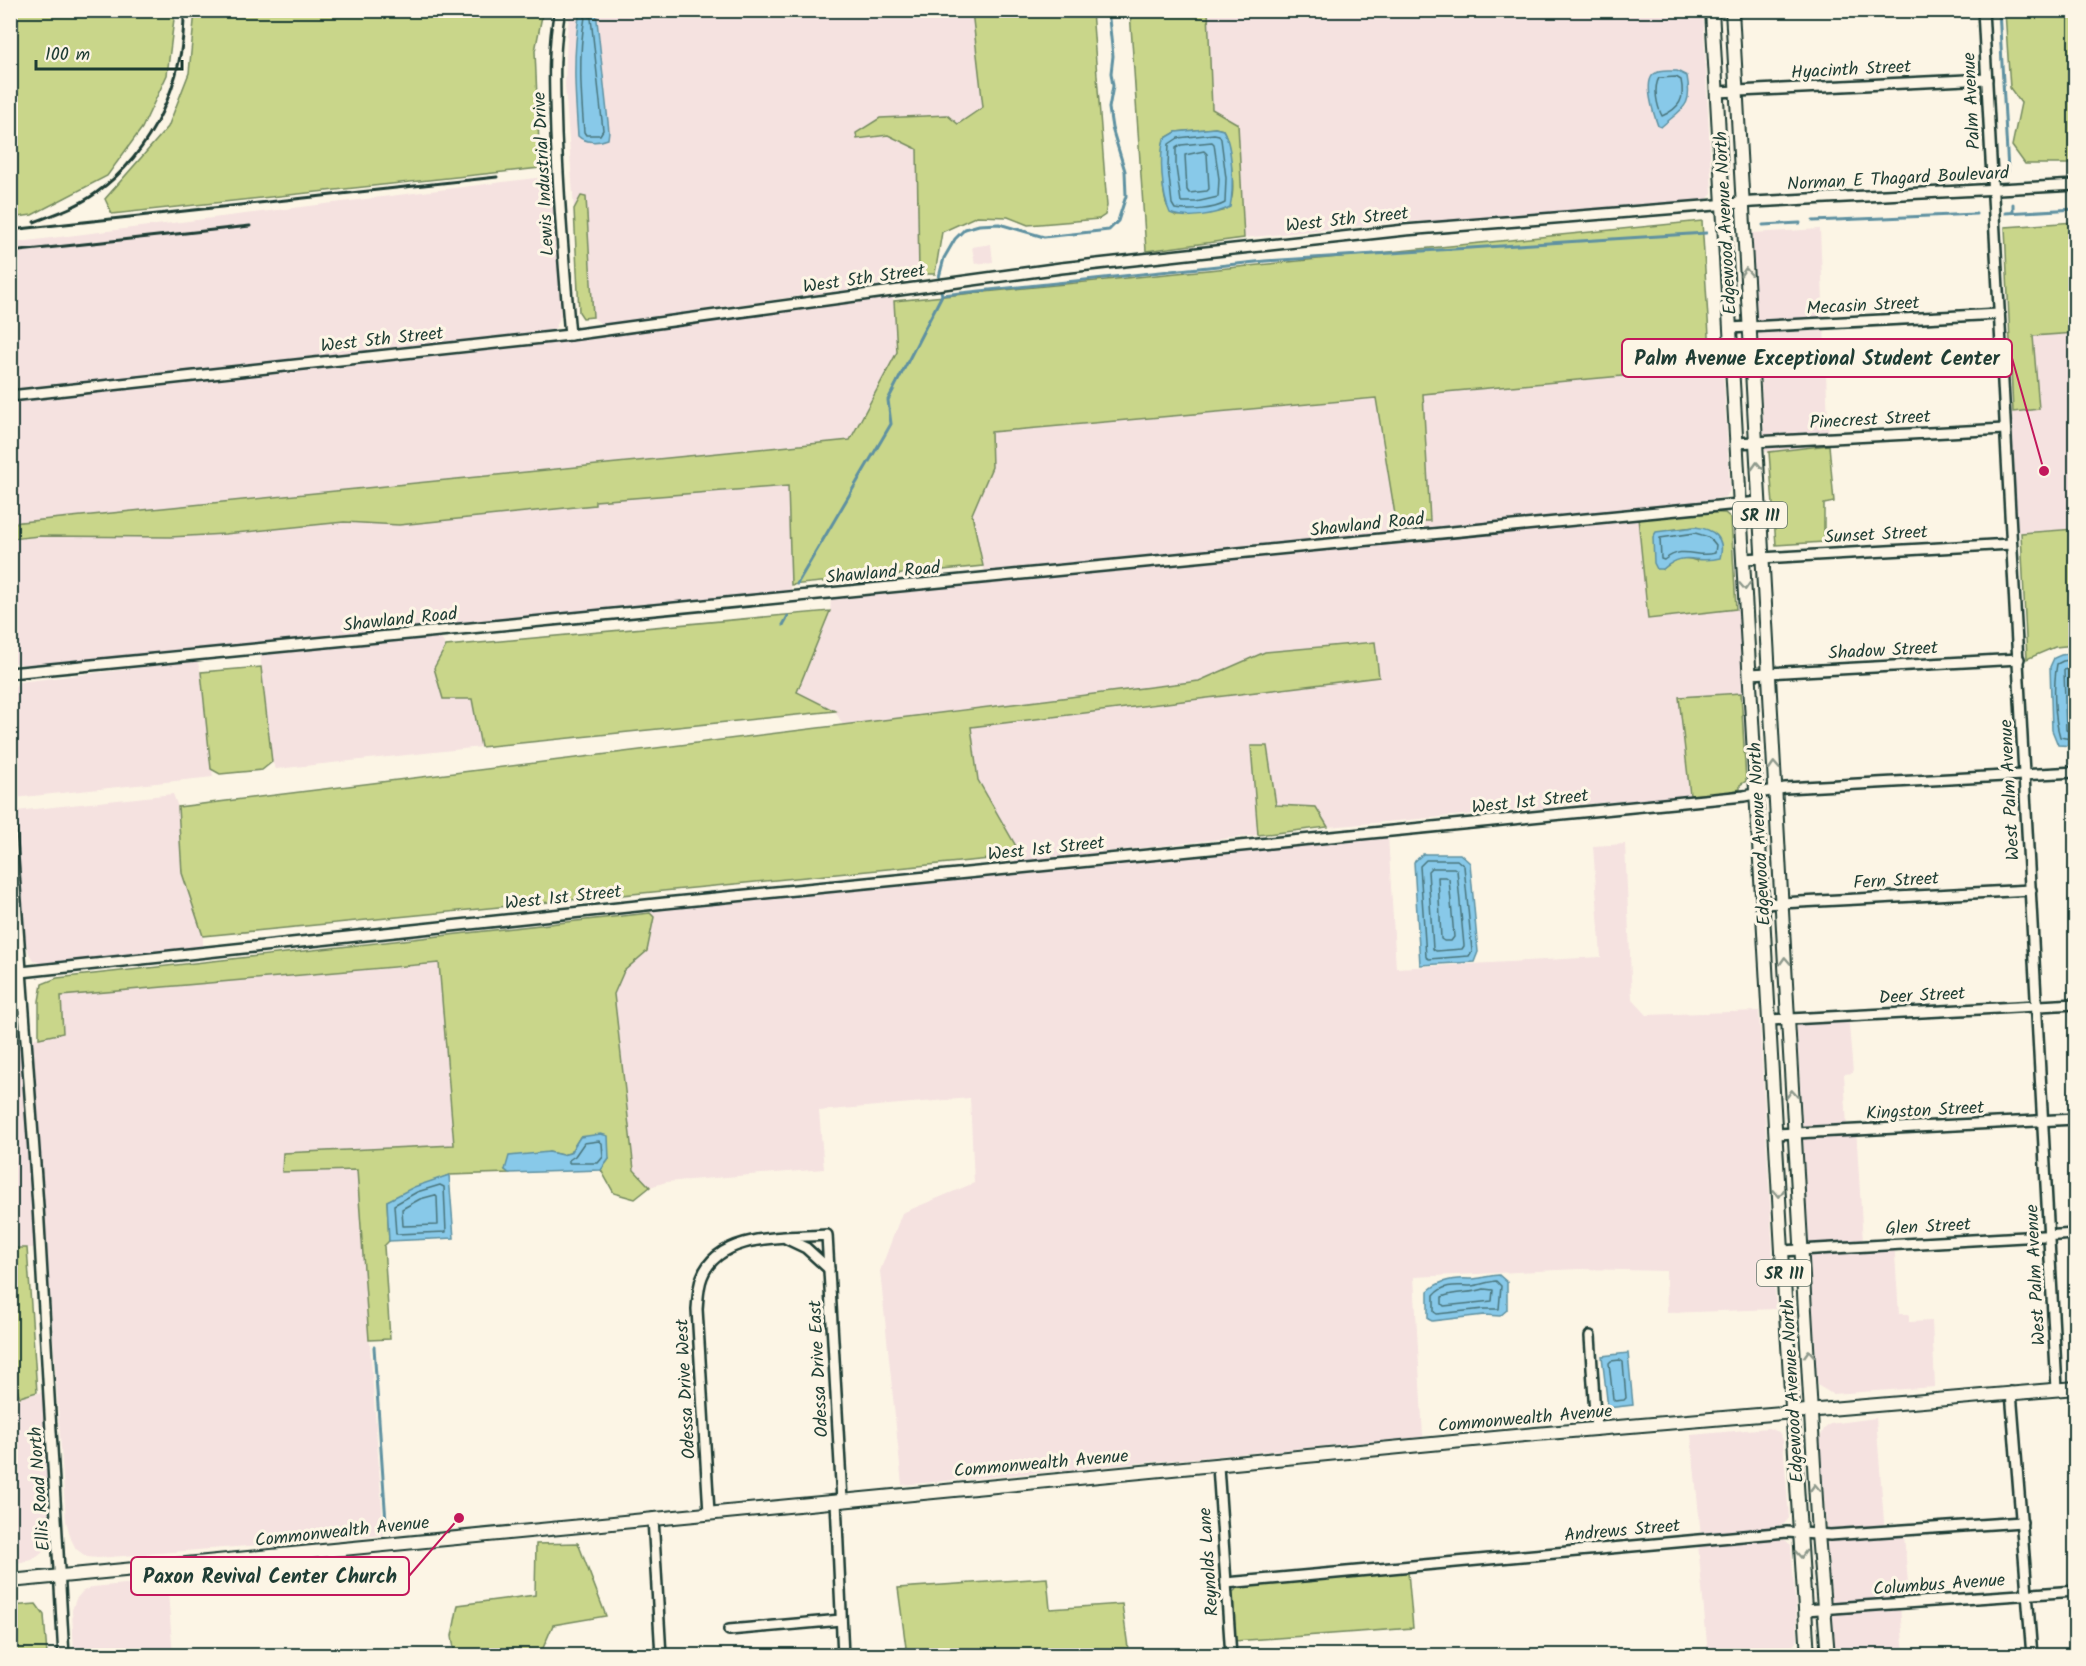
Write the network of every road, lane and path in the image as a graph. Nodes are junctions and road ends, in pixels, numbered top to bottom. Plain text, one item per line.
1 (560, 10) edge
2 (1712, 10) edge
3 (1732, 10) edge
4 (1983, 10) edge
5 (1986, 79) junction
6 (1736, 91) junction
7 (1717, 92) junction
8 (2076, 185) edge
9 (1992, 189) junction
10 (1742, 204) junction
11 (1723, 206) junction
12 (1999, 314) junction
13 (1749, 327) junction
14 (1730, 328) junction
15 (570, 335) junction
16 (10, 396) edge
17 (2005, 429) junction
18 (1756, 442) junction
19 (1736, 443) junction
20 (1759, 502) junction
21 (1740, 504) junction
22 (2011, 544) junction
23 (1762, 557) junction
24 (1743, 559) junction
25 (2019, 659) junction
26 (1768, 673) junction
27 (10, 674) edge
28 (1750, 674) junction
29 (2076, 772) edge
30 (2024, 774) junction
31 (1775, 791) junction
32 (1757, 794) junction
33 (10, 818) edge
34 (2031, 890) junction
35 (1781, 903) junction
36 (1763, 904) junction
37 (21, 972) junction
38 (2076, 1004) edge
39 (2037, 1006) junction
40 (1788, 1019) junction
41 (1770, 1020) junction
42 (2076, 1119) edge
43 (2043, 1121) junction
44 (1776, 1134) junction
45 (1795, 1134) junction
46 (2076, 1234) edge
47 (2049, 1236) junction
48 (786, 1239) junction
49 (1802, 1250) junction
50 (1782, 1251) junction
51 (829, 1269) junction
52 (1590, 1336) dead end
53 (2076, 1388) edge
54 (2057, 1389) junction
55 (2011, 1392) junction
56 (1811, 1410) junction
57 (1792, 1412) junction
58 (1596, 1430) junction
59 (1218, 1466) junction
60 (839, 1500) junction
61 (709, 1513) junction
62 (653, 1518) junction
63 (2022, 1522) junction
64 (1800, 1533) junction
65 (1818, 1534) junction
66 (60, 1577) junction
67 (10, 1581) edge
68 (1226, 1583) junction
69 (2076, 1591) edge
70 (2027, 1594) junction
71 (1825, 1609) junction
72 (1805, 1610) junction
73 (841, 1620) junction
74 (729, 1630) dead end
75 (1827, 1653) edge
76 (1808, 1654) edge
77 (64, 1656) edge
78 (661, 1656) edge
79 (843, 1656) edge
80 (1231, 1656) edge
81 (1773, 1656) edge
82 (2032, 1656) edge

1 - 15 street, Lewis Industrial Drive
2 - 7 main road, Edgewood Avenue North / SR 111
3 - 6 main road, Edgewood Avenue North / SR 111
4 - 5 street, Palm Avenue
5 - 6 street, Hyacinth Street
5 - 9 street, Palm Avenue
6 - 7 street, Hyacinth Street
6 - 10 main road, Edgewood Avenue North / SR 111
7 - 11 main road, Edgewood Avenue North / SR 111
8 - 9 street, Norman E Thagard Boulevard
9 - 10 street, Norman E Thagard Boulevard
9 - 12 street, West Palm Avenue
10 - 11 street, Norman E Thagard Boulevard
13 -> 10 main road, Edgewood Avenue North / SR 111
11 - 14 main road, Edgewood Avenue North / SR 111
11 - 15 street, West 5th Street
12 - 13 street, Mecasin Street
12 - 17 street, West Palm Avenue
13 - 14 street, Mecasin Street
13 - 18 main road, Edgewood Avenue North / SR 111
14 - 19 main road, Edgewood Avenue North / SR 111
15 - 16 street, West 5th Street
17 - 18 street, Pinecrest Street
17 - 22 street, West Palm Avenue
18 - 19 street, Pinecrest Street
20 -> 18 main road, Edgewood Avenue North / SR 111
19 - 21 main road, Edgewood Avenue North / SR 111
20 - 21 street, Shawland Road
20 - 23 main road, Edgewood Avenue North / SR 111
21 - 24 main road, Edgewood Avenue North / SR 111
21 - 27 street, Shawland Road
22 - 23 street, Sunset Street
22 - 25 street, West Palm Avenue
23 - 24 street, Sunset Street
23 - 26 main road, Edgewood Avenue North / SR 111
24 -> 28 main road, Edgewood Avenue North / SR 111
25 - 26 street, Shadow Street
25 - 30 street, West Palm Avenue
26 - 28 street, Shadow Street
31 -> 26 main road, Edgewood Avenue North / SR 111
28 - 32 main road, Edgewood Avenue North / SR 111
29 - 30 street, West 1st Street
30 - 31 street, West 1st Street
30 - 34 street, West Palm Avenue
31 - 32 street, West 1st Street
31 - 35 main road, Edgewood Avenue North / SR 111
32 - 36 main road, Edgewood Avenue North / SR 111
32 - 37 street, West 1st Street
33 - 37 street, Ellis Road North
34 - 35 street, Fern Street
34 - 39 street, West Palm Avenue
35 - 36 street, Fern Street
40 -> 35 main road, Edgewood Avenue North / SR 111
36 - 41 main road, Edgewood Avenue North / SR 111
37 - 66 street, Ellis Road North
38 - 39 street, Deer Street
39 - 40 street, Deer Street
39 - 43 street, West Palm Avenue
40 - 41 street, Deer Street
45 -> 40 main road, Edgewood Avenue North / SR 111
41 - 44 main road, Edgewood Avenue North / SR 111
42 - 43 street, Kingston Street
43 - 45 street, Kingston Street
43 - 47 street, West Palm Avenue
44 - 45 street, Kingston Street
44 -> 50 main road, Edgewood Avenue North / SR 111
45 - 49 main road, Edgewood Avenue North / SR 111
46 - 47 street, Glen Street
47 - 49 street, Glen Street
47 - 54 street, West Palm Avenue
48 - 51 street
48 - 51 street, Odessa Drive East
48 - 61 street, Odessa Drive West
49 - 50 street, Glen Street
56 -> 49 main road, Edgewood Avenue North / SR 111
50 - 57 main road, Edgewood Avenue North / SR 111
51 - 60 street, Odessa Drive East
52 - 58 street
53 - 54 main road, Commonwealth Avenue
54 - 55 main road, Commonwealth Avenue
55 - 56 main road, Commonwealth Avenue
55 - 63 street
56 - 57 main road, Commonwealth Avenue
65 -> 56 main road, Edgewood Avenue North / SR 111
57 - 58 main road, Commonwealth Avenue
57 - 64 main road, Edgewood Avenue North / SR 111
58 - 59 main road, Commonwealth Avenue
59 - 60 main road, Commonwealth Avenue
59 - 68 street, Reynolds Lane
60 - 61 main road, Commonwealth Avenue
60 - 73 street, Odessa Drive East
61 - 62 main road, Commonwealth Avenue
62 - 66 main road, Commonwealth Avenue
62 - 78 street
63 - 65 street, Andrews Street
63 - 70 street
64 - 65 street, Andrews Street
64 - 68 street, Andrews Street
64 -> 72 main road, Edgewood Avenue North / SR 111
65 - 71 main road, Edgewood Avenue North / SR 111
66 - 67 main road, Commonwealth Avenue
66 - 77 street, Ellis Road North
68 - 80 street, Reynolds Lane
69 - 70 street, Columbus Avenue
70 - 71 street, Columbus Avenue
70 - 82 street
71 - 72 street, Columbus Avenue
71 - 75 main road, Edgewood Avenue North / SR 111
72 - 76 main road, Edgewood Avenue North / SR 111
73 - 74 street
73 - 79 street, Odessa Drive East
75 - 76 street
76 - 81 street

